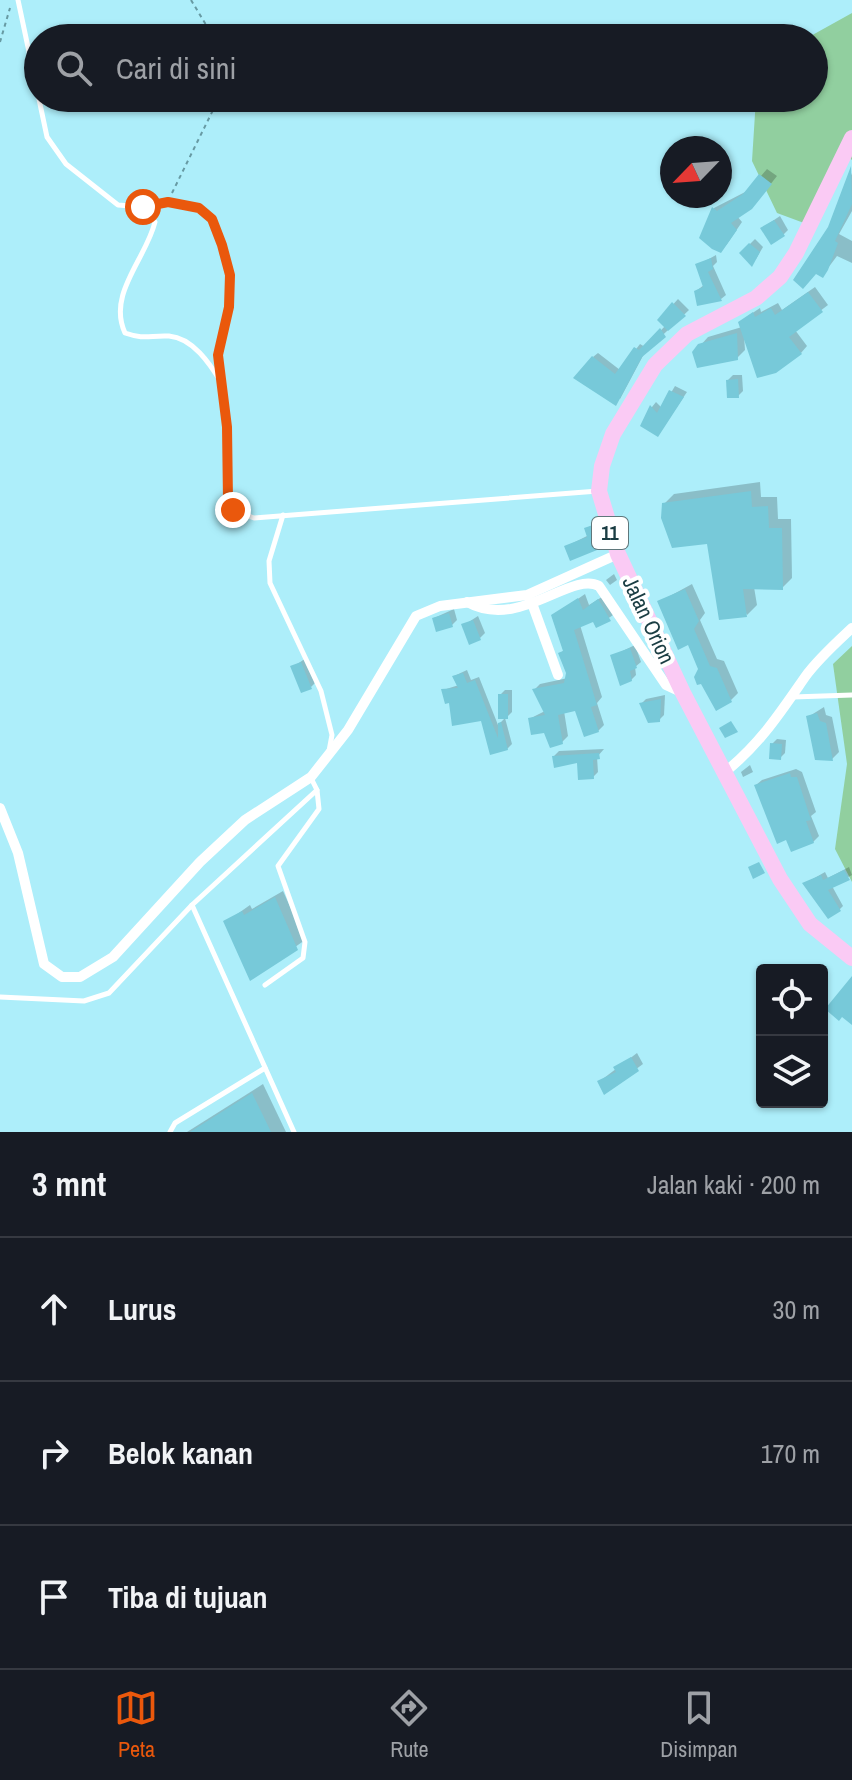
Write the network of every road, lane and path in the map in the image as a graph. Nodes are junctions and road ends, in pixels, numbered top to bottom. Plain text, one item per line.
1 (16, 0) edge
2 (191, 0) edge
3 (206, 24) edge
4 (24, 36) edge
5 (0, 42) edge
6 (41, 112) edge
7 (212, 112) edge
8 (852, 138) edge
9 (168, 202) junction
10 (143, 207) junction
11 (224, 387) junction
12 (599, 491) junction
13 (283, 515) junction
14 (618, 554) junction
15 (466, 601) junction
16 (533, 606) junction
17 (852, 628) edge
18 (558, 675) dead end
19 (683, 693) junction
20 (852, 695) edge
21 (792, 697) junction
22 (328, 756) junction
23 (725, 772) junction
24 (311, 777) junction
25 (317, 790) junction
26 (0, 808) edge
27 (192, 905) junction
28 (852, 958) edge
29 (265, 985) dead end
30 (0, 997) edge
31 (265, 1068) junction
32 (170, 1132) edge
33 (294, 1132) edge

1 - 4 lane
1 - 5 path
2 - 3 path
6 - 10 lane
7 - 9 path
8 - 12 highway, Jalan Orion / 11
9 - 10 lane
9 - 11 lane
10 - 11 lane
11 - 13 lane
12 - 13 lane
12 - 14 highway, Jalan Orion / 11
13 - 22 lane
14 - 15 street
14 - 19 highway, Jalan Orion / 11
15 - 16 street
15 - 22 street
16 - 18 street
16 - 19 street
17 - 21 street
19 - 23 highway, Jalan Orion / 11
20 - 21 lane
21 - 23 street
22 - 24 street
23 - 28 highway, Jalan Orion / 11
24 - 25 lane
24 - 26 street
25 - 27 lane
25 - 29 lane
27 - 30 lane
27 - 31 lane
31 - 32 lane
31 - 33 lane

